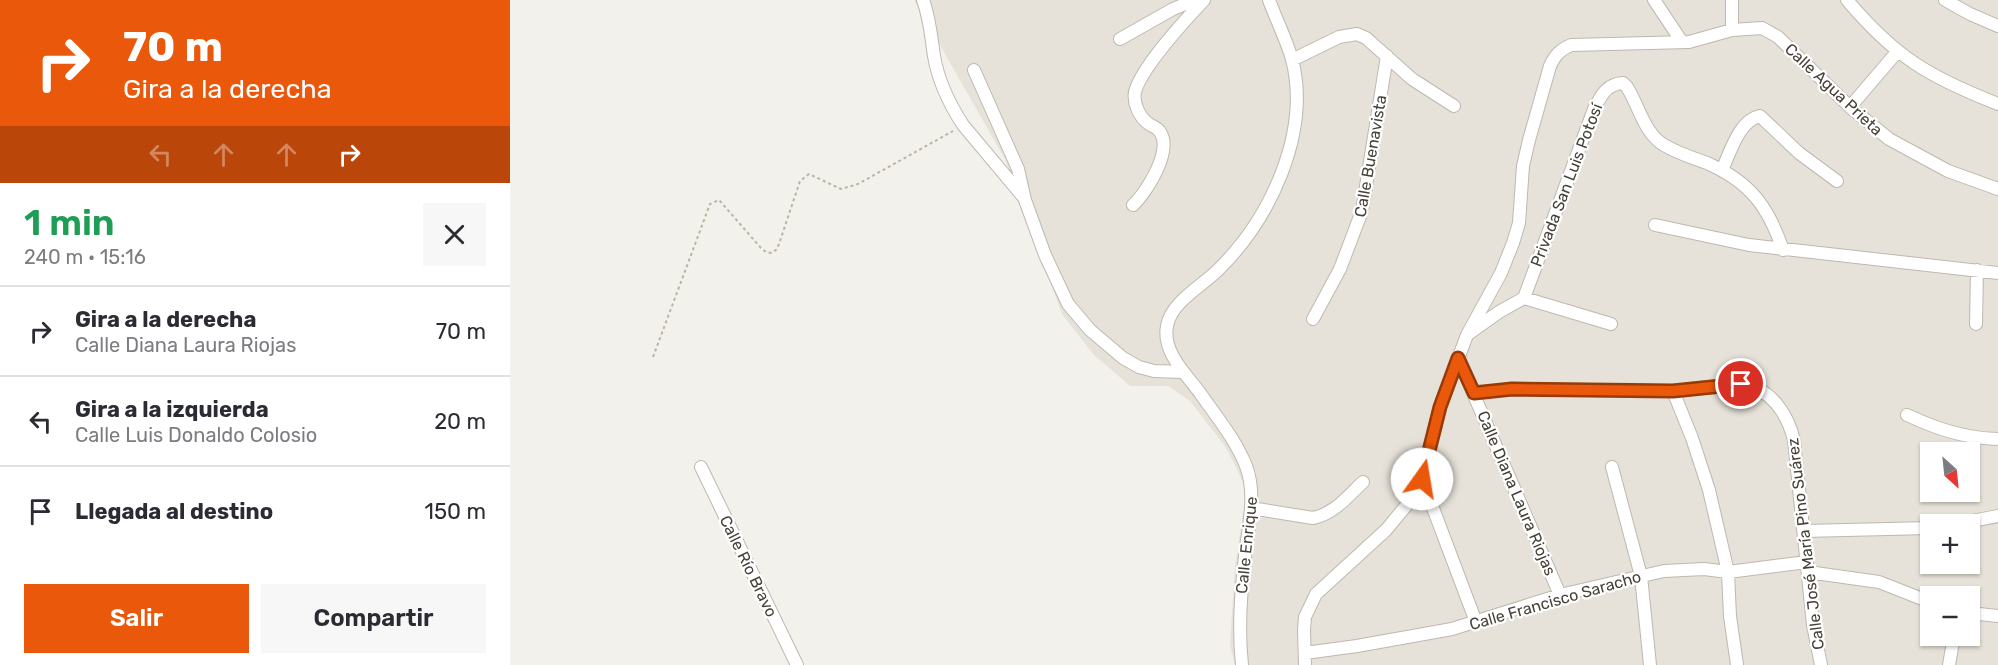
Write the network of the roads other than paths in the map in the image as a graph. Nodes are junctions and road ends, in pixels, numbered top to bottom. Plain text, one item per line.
1 (923, 0) edge
2 (1195, 0) edge
3 (1204, 0) edge
4 (1269, 0) edge
5 (1654, 0) edge
6 (1732, 0) edge
7 (1847, 0) edge
8 (1945, 0) edge
9 (1998, 26) edge
10 (1732, 30) junction
11 (1120, 39) dead end
12 (1682, 42) junction
13 (1897, 52) junction
14 (1387, 56) junction
15 (1292, 60) junction
16 (975, 70) dead end
17 (1998, 104) edge
18 (1454, 106) dead end
19 (1850, 107) junction
20 (1722, 170) junction
21 (1837, 181) dead end
22 (1998, 189) edge
23 (1025, 200) junction
24 (1133, 205) dead end
25 (1656, 225) dead end
26 (1783, 250) junction
27 (1977, 270) junction
28 (1998, 273) edge
29 (1524, 298) junction
30 (1313, 319) dead end
31 (1611, 324) dead end
32 (1976, 324) dead end
33 (1467, 335) junction
34 (1458, 358) junction
35 (1183, 372) junction
36 (1673, 391) junction
37 (1474, 393) junction
38 (1907, 415) dead end
39 (1998, 439) edge
40 (701, 467) dead end
41 (1612, 467) dead end
42 (1422, 479) junction
43 (1363, 482) dead end
44 (1251, 508) junction
45 (1998, 516) edge
46 (1980, 520) edge
47 (1920, 528) edge
48 (1804, 531) junction
49 (1808, 567) junction
50 (1728, 572) junction
51 (1641, 576) junction
52 (1560, 596) junction
53 (1920, 599) edge
54 (1980, 614) edge
55 (1998, 616) edge
56 (1476, 622) junction
57 (1952, 646) edge
58 (1305, 659) edge
59 (797, 665) edge
60 (1242, 665) edge
61 (1650, 665) edge
62 (1737, 665) edge
63 (1821, 665) edge
64 (1949, 665) edge

1 - 23 street
2 - 11 street
3 - 24 street
4 - 15 street, Calle Enrique
5 - 12 street
6 - 10 street
7 - 13 street
8 - 9 street
10 - 12 street
10 - 19 street, Calle Agua Prieta
12 - 33 street
13 - 17 street
13 - 19 street
14 - 15 street
14 - 18 street
14 - 30 street, Calle Buenavista
15 - 35 street, Calle Enrique
16 - 23 street
19 - 22 street, Calle Agua Prieta
20 - 21 street
20 - 26 street, Privada San Luis Potosí
20 - 29 street, Privada San Luis Potosí
23 - 35 street
25 - 26 street
26 - 27 street
27 - 28 street
27 - 32 street
29 - 31 street
29 - 33 street
33 - 34 street
34 - 37 street, Calle Diana Laura Riojas
34 - 42 street
35 - 44 street, Calle Enrique
36 - 37 street
36 - 48 street, Calle José María Pino Suárez
36 - 50 street
37 - 52 street, Calle Diana Laura Riojas
38 - 39 street
40 - 59 street, Calle Río Bravo
41 - 51 street
42 - 56 street
42 - 58 street
43 - 44 street
44 - 60 street, Calle Enrique
45 - 46 street
47 - 48 street
48 - 49 street, Calle José María Pino Suárez
49 - 50 street, Calle Francisco Saracho
49 - 53 street, Calle Francisco Saracho
49 - 63 street, Calle José María Pino Suárez
50 - 51 street, Calle Francisco Saracho
50 - 62 street
51 - 52 street, Calle Francisco Saracho
51 - 61 street
52 - 56 street, Calle Francisco Saracho
54 - 55 street
56 - 58 street, Calle Francisco Saracho
57 - 64 street

